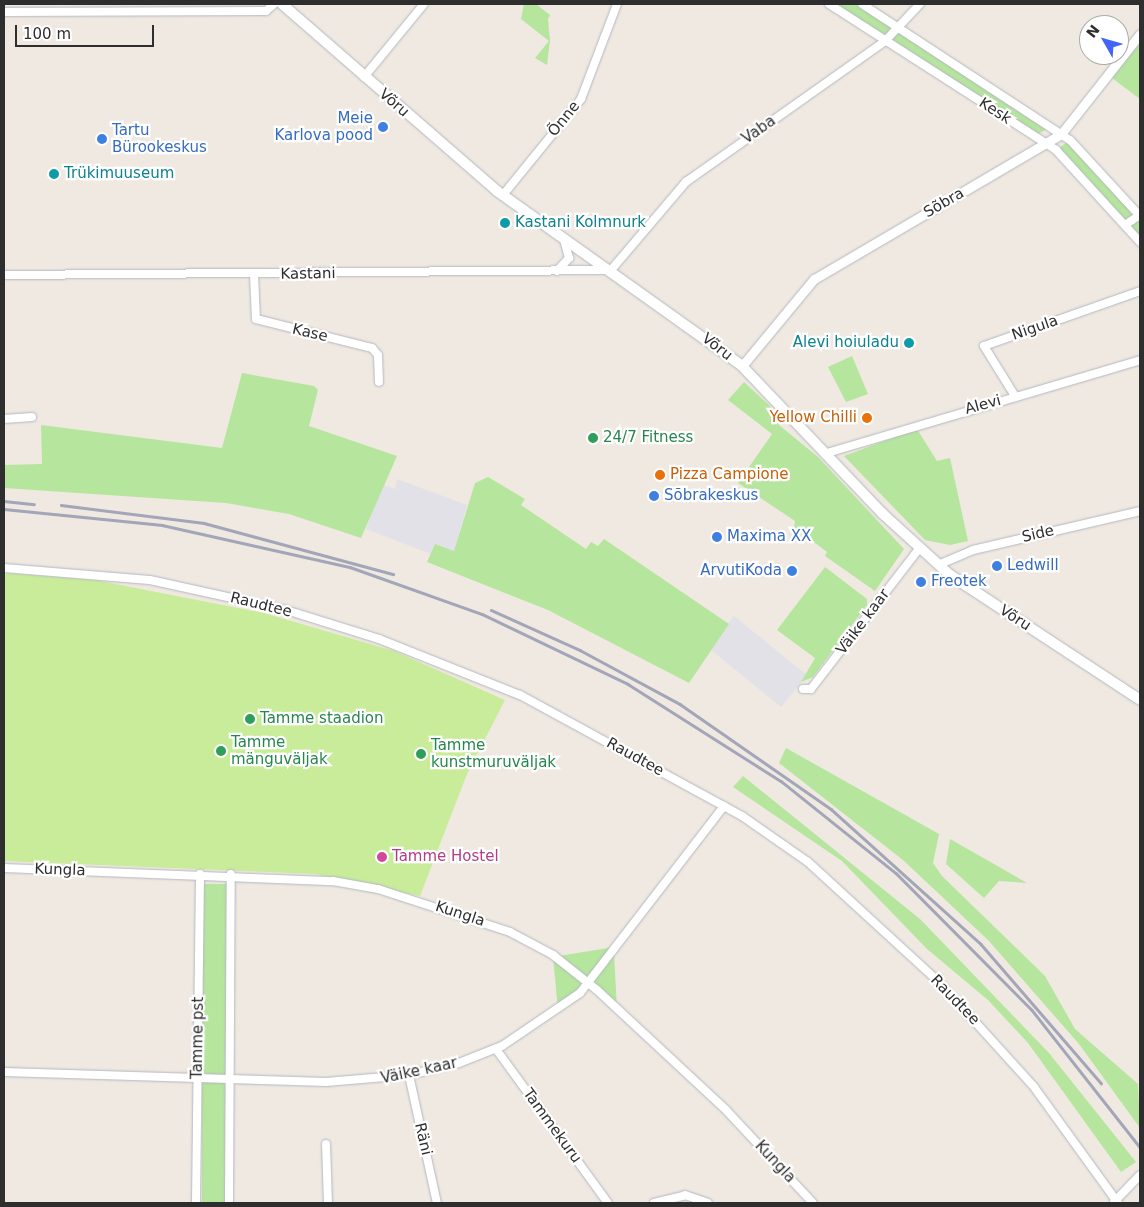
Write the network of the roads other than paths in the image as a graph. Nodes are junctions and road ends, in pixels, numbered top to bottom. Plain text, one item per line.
1 (274, 4) edge
2 (282, 4) edge
3 (424, 4) edge
4 (617, 4) edge
5 (828, 4) edge
6 (862, 4) edge
7 (920, 4) edge
8 (4, 12) edge
9 (900, 28) junction
10 (1140, 34) edge
11 (885, 40) junction
12 (364, 77) junction
13 (1061, 134) junction
14 (1046, 143) junction
15 (502, 195) junction
16 (1140, 215) edge
17 (1125, 225) junction
18 (562, 238) junction
19 (1140, 242) edge
20 (611, 270) junction
21 (557, 271) junction
22 (254, 274) junction
23 (4, 275) edge
24 (1140, 291) edge
25 (1140, 360) edge
26 (742, 366) junction
27 (379, 382) dead end
28 (1016, 396) junction
29 (32, 417) dead end
30 (4, 419) edge
31 (827, 452) junction
32 (1140, 511) edge
33 (919, 549) junction
34 (938, 565) junction
35 (4, 568) edge
36 (803, 689) dead end
37 (1140, 700) edge
38 (724, 806) junction
39 (4, 868) edge
40 (200, 874) junction
41 (231, 874) junction
42 (589, 984) junction
43 (496, 1049) junction
44 (4, 1072) edge
45 (409, 1075) junction
46 (198, 1077) junction
47 (229, 1078) junction
48 (326, 1144) dead end
49 (1140, 1175) edge
50 (1116, 1202) edge
51 (196, 1203) edge
52 (228, 1203) edge
53 (328, 1203) edge
54 (437, 1203) edge
55 (608, 1203) edge
56 (654, 1203) edge
57 (708, 1203) edge
58 (813, 1203) edge

1 - 8 street
2 - 12 main road, Võru
3 - 12 street
4 - 15 street, Õnne
5 - 11 street, Kesk
6 - 9 street, Kesk
7 - 9 street, Vaba
9 - 11 street, Vaba
9 - 13 street, Kesk
10 - 13 street, Sõbra
11 - 14 street, Kesk
11 - 20 street, Vaba
12 - 15 main road, Võru
13 - 14 street, Sõbra
13 - 16 street, Kesk
14 - 17 street, Kesk
14 - 26 street, Sõbra
15 - 18 main road, Võru
16 - 17 street
17 - 19 street, Kesk
18 - 20 main road, Võru
18 - 21 street
20 - 21 street, Kastani
20 - 26 main road, Võru
21 - 22 street, Kastani
22 - 23 street, Kastani
22 - 27 street, Kase
24 - 28 street, Nigula
25 - 28 street, Alevi
26 - 31 main road, Võru
28 - 31 street, Alevi
29 - 30 street
31 - 33 main road, Võru
32 - 34 street, Side
33 - 34 main road, Võru
33 - 36 street, Väike kaar
34 - 37 main road, Võru
35 - 38 street, Raudtee
38 - 42 street, Väike kaar
38 - 50 street, Raudtee
39 - 40 street, Kungla
40 - 41 street, Kungla
40 - 46 street, Tamme pst
41 - 42 street, Kungla
41 - 47 street, Tamme pst
42 - 43 street, Väike kaar
42 - 58 street, Kungla
43 - 45 street, Väike kaar
43 - 55 street, Tammekuru
44 - 46 street, Väike kaar
45 - 47 street, Väike kaar
45 - 54 street, Räni
46 - 47 street, Väike kaar
46 - 51 street, Tamme pst
47 - 52 street, Tamme pst
48 - 53 street
49 - 50 street
56 - 57 street

